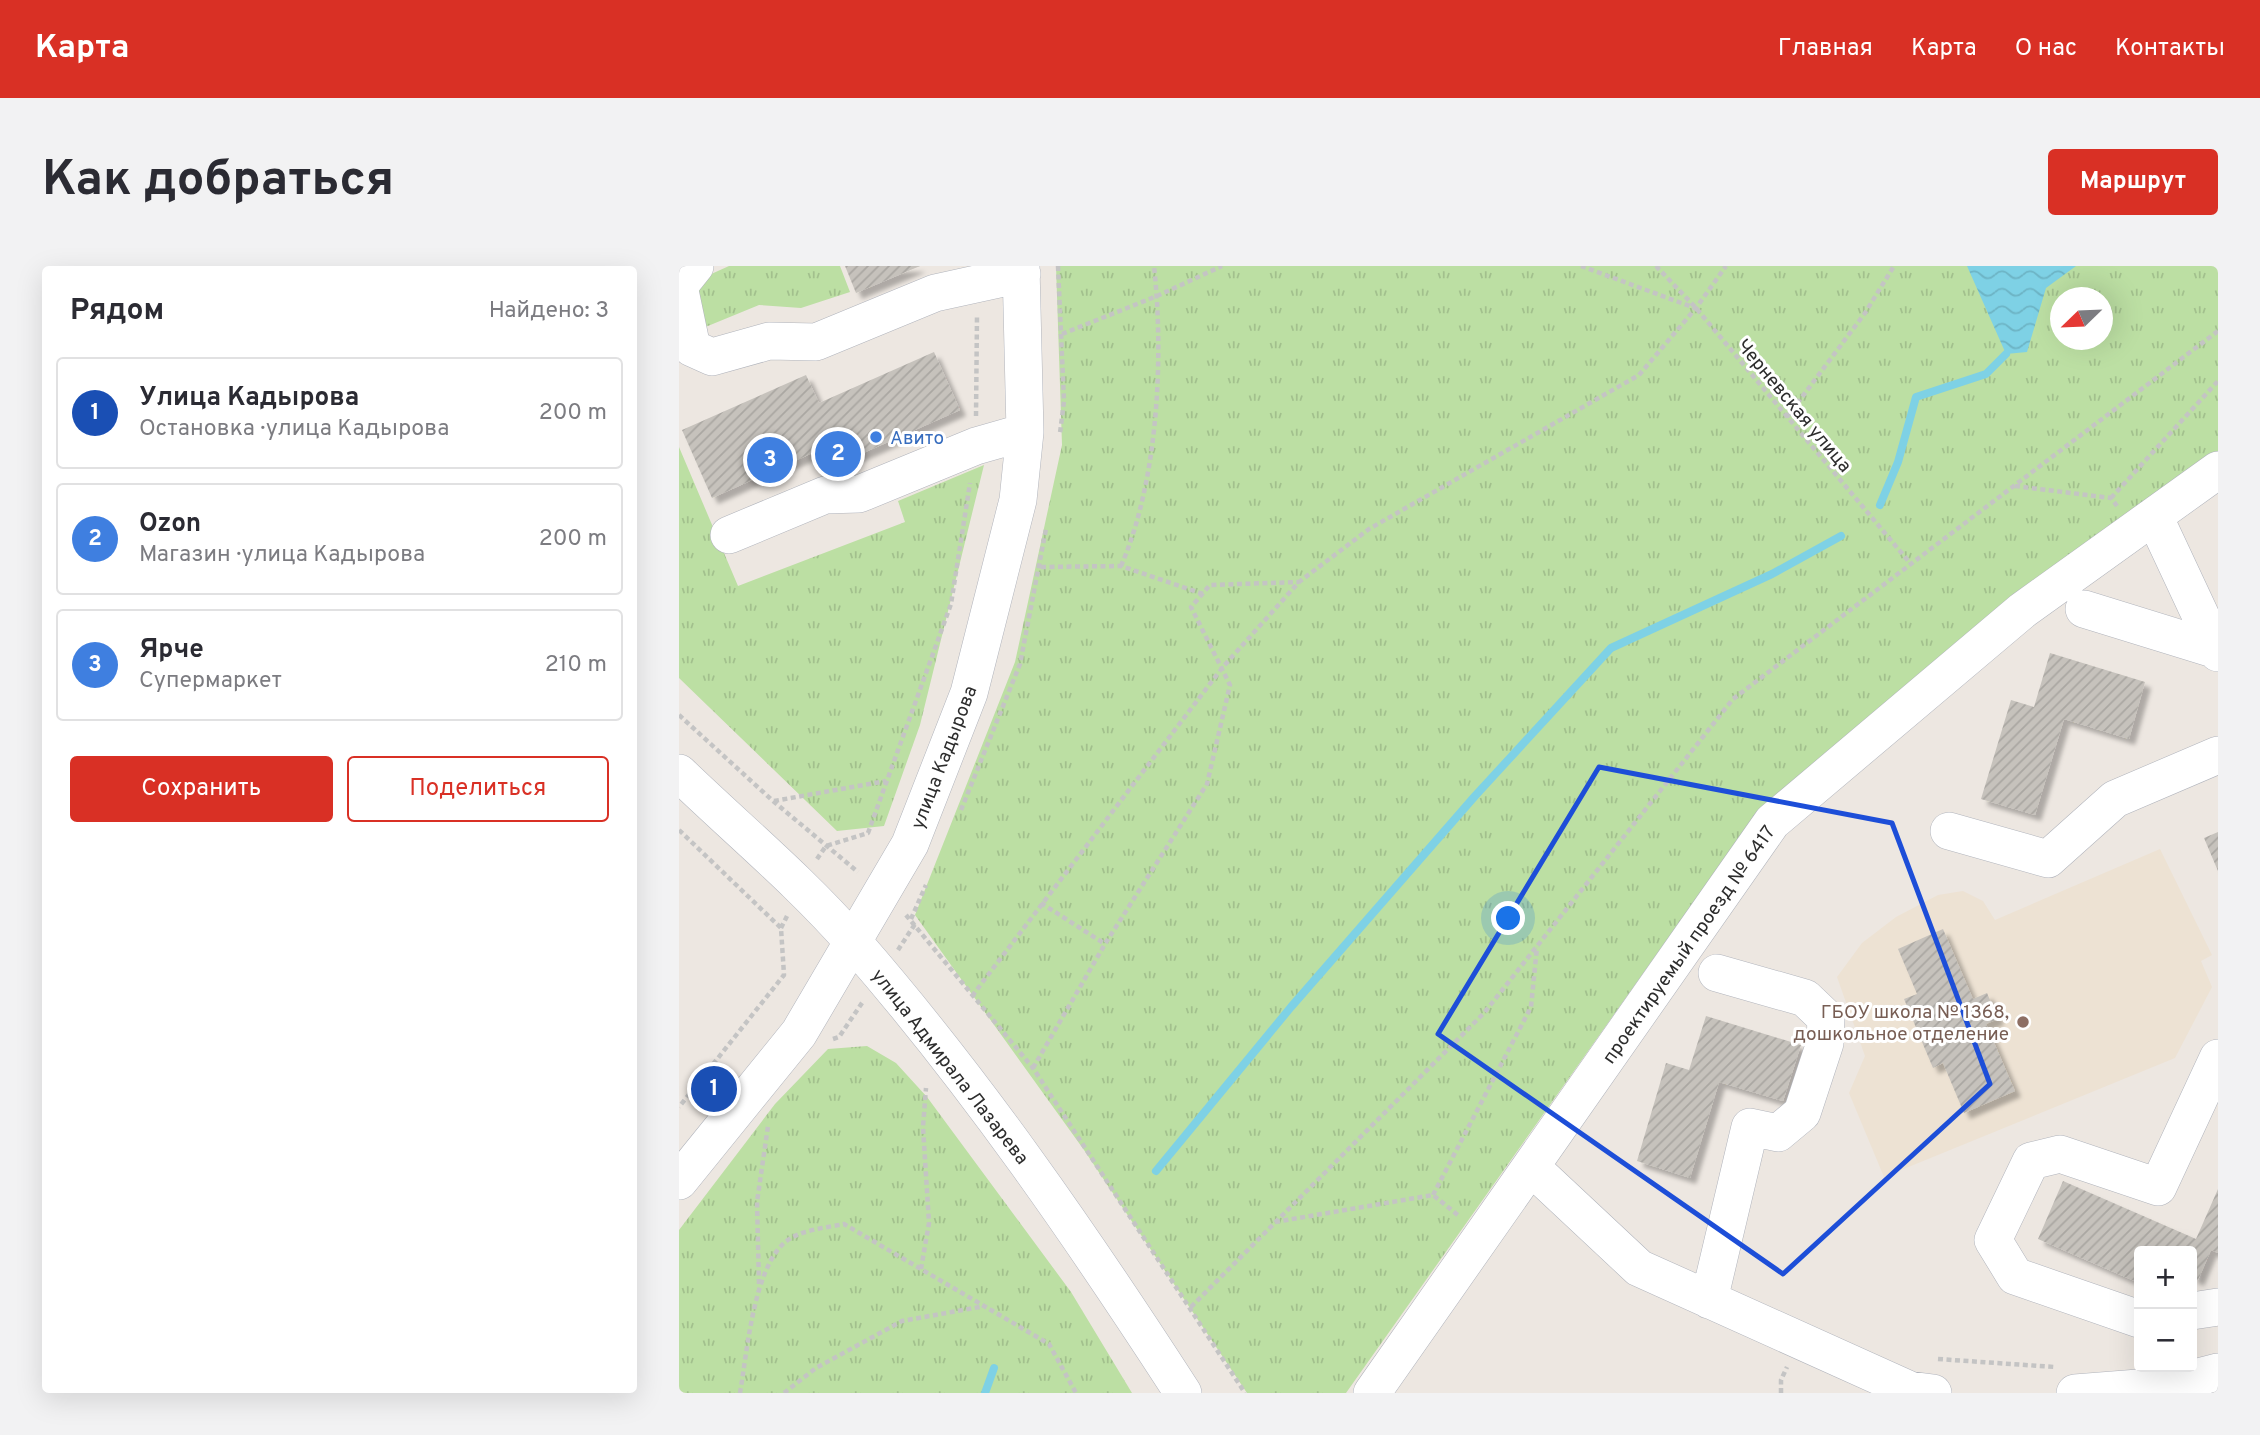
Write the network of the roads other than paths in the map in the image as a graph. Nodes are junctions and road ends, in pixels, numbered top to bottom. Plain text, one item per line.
1 (695, 266) edge
2 (1021, 270) edge
3 (965, 279) edge
4 (1024, 432) junction
5 (2218, 470) edge
6 (2145, 523) junction
7 (729, 535) dead end
8 (2084, 609) dead end
9 (2218, 652) edge
10 (2218, 755) edge
11 (684, 786) edge
12 (1949, 831) dead end
13 (852, 941) junction
14 (1717, 973) dead end
15 (2218, 1058) edge
16 (1531, 1167) junction
17 (679, 1181) edge
18 (1709, 1300) junction
19 (2218, 1307) edge
20 (2197, 1310) edge
21 (2134, 1317) edge
22 (2218, 1372) edge
23 (1934, 1376) edge
24 (2068, 1380) edge
25 (1183, 1393) edge
26 (1372, 1393) edge

1 - 3 street
2 - 3 street
2 - 4 street, улица Кадырова
4 - 7 street
4 - 13 street, улица Кадырова
5 - 6 street, проектируемый проезд № 6417
6 - 9 street
6 - 16 street, проектируемый проезд № 6417
8 - 9 street
10 - 12 street
11 - 13 street, улица Адмирала Лазарева
13 - 17 street, улица Кадырова
13 - 25 street, улица Адмирала Лазарева
14 - 18 street
15 - 21 street
16 - 18 street
16 - 26 street, проектируемый проезд № 6417
18 - 23 street
19 - 20 street
22 - 24 street

